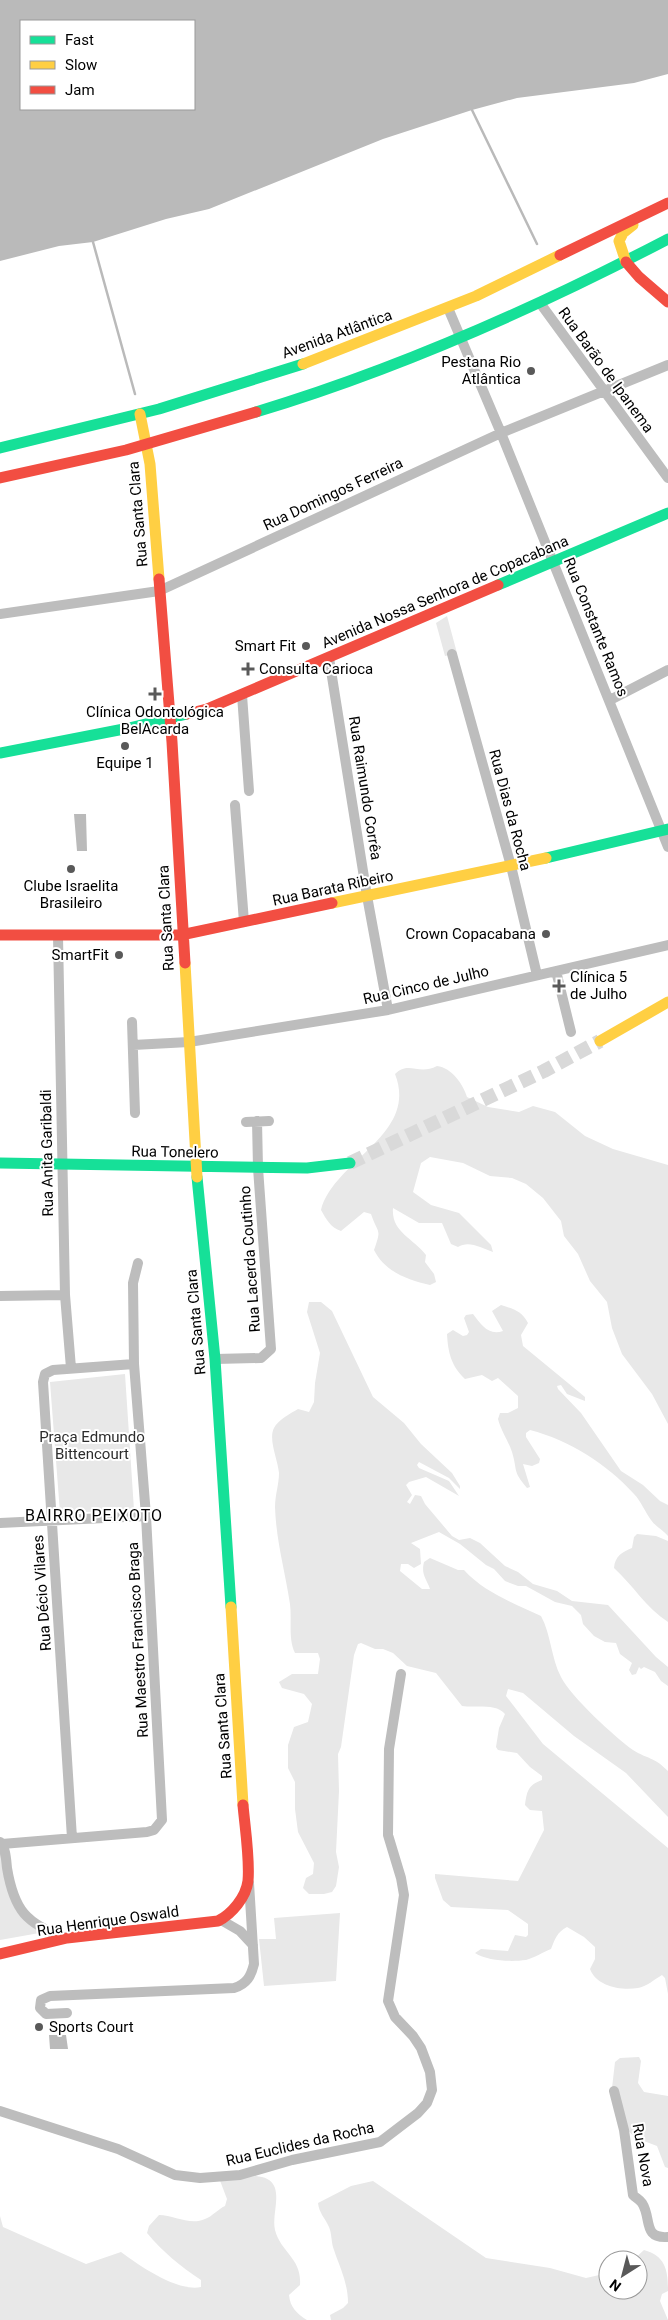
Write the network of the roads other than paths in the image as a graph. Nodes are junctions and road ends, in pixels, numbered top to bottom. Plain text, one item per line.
1 (668, 203) edge
2 (652, 212) junction
3 (668, 239) edge
4 (626, 262) junction
5 (540, 302) junction
6 (668, 302) edge
7 (448, 308) junction
8 (460, 338) junction
9 (668, 364) edge
10 (603, 391) junction
11 (140, 414) junction
12 (501, 433) junction
13 (147, 444) junction
14 (0, 448) edge
15 (0, 478) edge
16 (668, 478) edge
17 (668, 513) edge
18 (552, 561) junction
19 (159, 590) junction
20 (0, 614) edge
21 (452, 654) dead end
22 (330, 658) junction
23 (668, 670) edge
24 (242, 695) junction
25 (610, 700) junction
26 (170, 719) junction
27 (0, 753) edge
28 (249, 791) dead end
29 (235, 805) dead end
30 (665, 831) edge
31 (668, 846) edge
32 (511, 866) junction
33 (367, 896) junction
34 (244, 922) junction
35 (0, 935) edge
36 (181, 935) junction
37 (58, 936) junction
38 (668, 945) edge
39 (556, 971) junction
40 (537, 975) junction
41 (668, 1002) edge
42 (388, 1010) junction
43 (132, 1022) dead end
44 (571, 1032) dead end
45 (600, 1041) tunnel mouth
46 (189, 1042) junction
47 (133, 1045) junction
48 (135, 1113) dead end
49 (257, 1121) junction
50 (269, 1121) dead end
51 (246, 1122) dead end
52 (0, 1163) edge
53 (350, 1163) tunnel mouth
54 (63, 1165) junction
55 (196, 1167) junction
56 (258, 1168) junction
57 (138, 1263) dead end
58 (65, 1295) junction
59 (0, 1296) edge
60 (215, 1359) junction
61 (134, 1364) junction
62 (71, 1368) junction
63 (146, 1516) junction
64 (52, 1520) junction
65 (0, 1523) edge
66 (401, 1674) dead end
67 (72, 1838) junction
68 (1, 1843) edge
69 (248, 1881) junction
70 (221, 1920) junction
71 (67, 1938) junction
72 (253, 1946) junction
73 (0, 1954) edge
74 (67, 2013) dead end
75 (614, 2090) dead end
76 (0, 2111) edge
77 (668, 2237) edge

1 - 2 main road, Avenida Atlântica
2 - 4 main road
2 - 7 main road, Avenida Atlântica
3 - 4 main road
4 - 5 main road
4 - 6 main road
5 - 8 main road
5 - 10 street, Rua Barão de Ipanema
7 - 8 street, Rua Constante Ramos
7 - 11 main road, Avenida Atlântica
8 - 12 street, Rua Constante Ramos
8 - 13 main road
9 - 10 street, Rua Domingos Ferreira
10 - 12 street, Rua Domingos Ferreira
10 - 16 street, Rua Barão de Ipanema
11 - 13 main road, Rua Santa Clara
11 - 14 main road, Avenida Atlântica
12 - 18 street, Rua Constante Ramos
12 - 19 street, Rua Domingos Ferreira
13 - 15 main road
13 - 19 main road, Rua Santa Clara
17 - 18 main road, Avenida Nossa Senhora de Copacabana
18 - 22 main road, Avenida Nossa Senhora de Copacabana
18 - 25 street, Rua Constante Ramos
19 - 20 street, Rua Domingos Ferreira
19 - 26 main road, Rua Santa Clara
21 - 32 street, Rua Dias da Rocha
22 - 24 main road, Avenida Nossa Senhora de Copacabana
22 - 33 street, Rua Raimundo Corrêa
23 - 25 street
24 - 26 main road, Avenida Nossa Senhora de Copacabana
24 - 28 street
25 - 30 street, Rua Constante Ramos
26 - 27 main road, Avenida Nossa Senhora de Copacabana
26 - 36 main road, Rua Santa Clara
29 - 34 street
30 - 31 street, Rua Constante Ramos
30 - 32 main road, Rua Barata Ribeiro
32 - 33 main road, Rua Barata Ribeiro
32 - 40 street, Rua Dias da Rocha
33 - 34 main road, Rua Barata Ribeiro
33 - 42 street, Rua Raimundo Corrêa
34 - 36 main road, Rua Barata Ribeiro
35 - 37 main road, Rua Barata Ribeiro
36 - 37 main road, Rua Barata Ribeiro
36 - 46 main road, Rua Santa Clara
37 - 54 street, Rua Anita Garibaldi
38 - 39 street, Rua Cinco de Julho
39 - 40 street, Rua Cinco de Julho
39 - 44 street
40 - 42 street, Rua Cinco de Julho
41 - 45 main road
42 - 46 street, Rua Cinco de Julho
43 - 47 street
46 - 47 street, Rua Cinco de Julho
46 - 55 main road, Rua Santa Clara
47 - 48 street
49 - 50 street
49 - 51 street
49 - 56 street
52 - 54 main road, Rua Tonelero
53 - 56 main road, Rua Tonelero
54 - 55 main road, Rua Tonelero
54 - 58 street, Rua Anita Garibaldi
55 - 56 main road, Rua Tonelero
55 - 60 main road, Rua Santa Clara
56 - 60 street, Rua Lacerda Coutinho
57 - 61 street, Rua Maestro Francisco Braga
58 - 59 street
58 - 62 street, Rua Anita Garibaldi
60 - 69 main road, Rua Santa Clara
61 - 62 street
61 - 63 street, Rua Maestro Francisco Braga
62 - 64 street, Rua Décio Vilares
63 - 64 street
63 - 67 street, Rua Maestro Francisco Braga
64 - 65 street
64 - 67 street, Rua Décio Vilares
66 - 76 street, Rua Euclides da Rocha
67 - 68 street, Rua Maestro Francisco Braga
68 - 71 street
69 - 70 main road
69 - 72 street, Rua Santa Clara
70 - 71 main road, Rua Henrique Oswald
70 - 72 street
71 - 73 main road, Rua Henrique Oswald
72 - 74 street, Rua Santa Clara
75 - 77 street, Rua Nova

